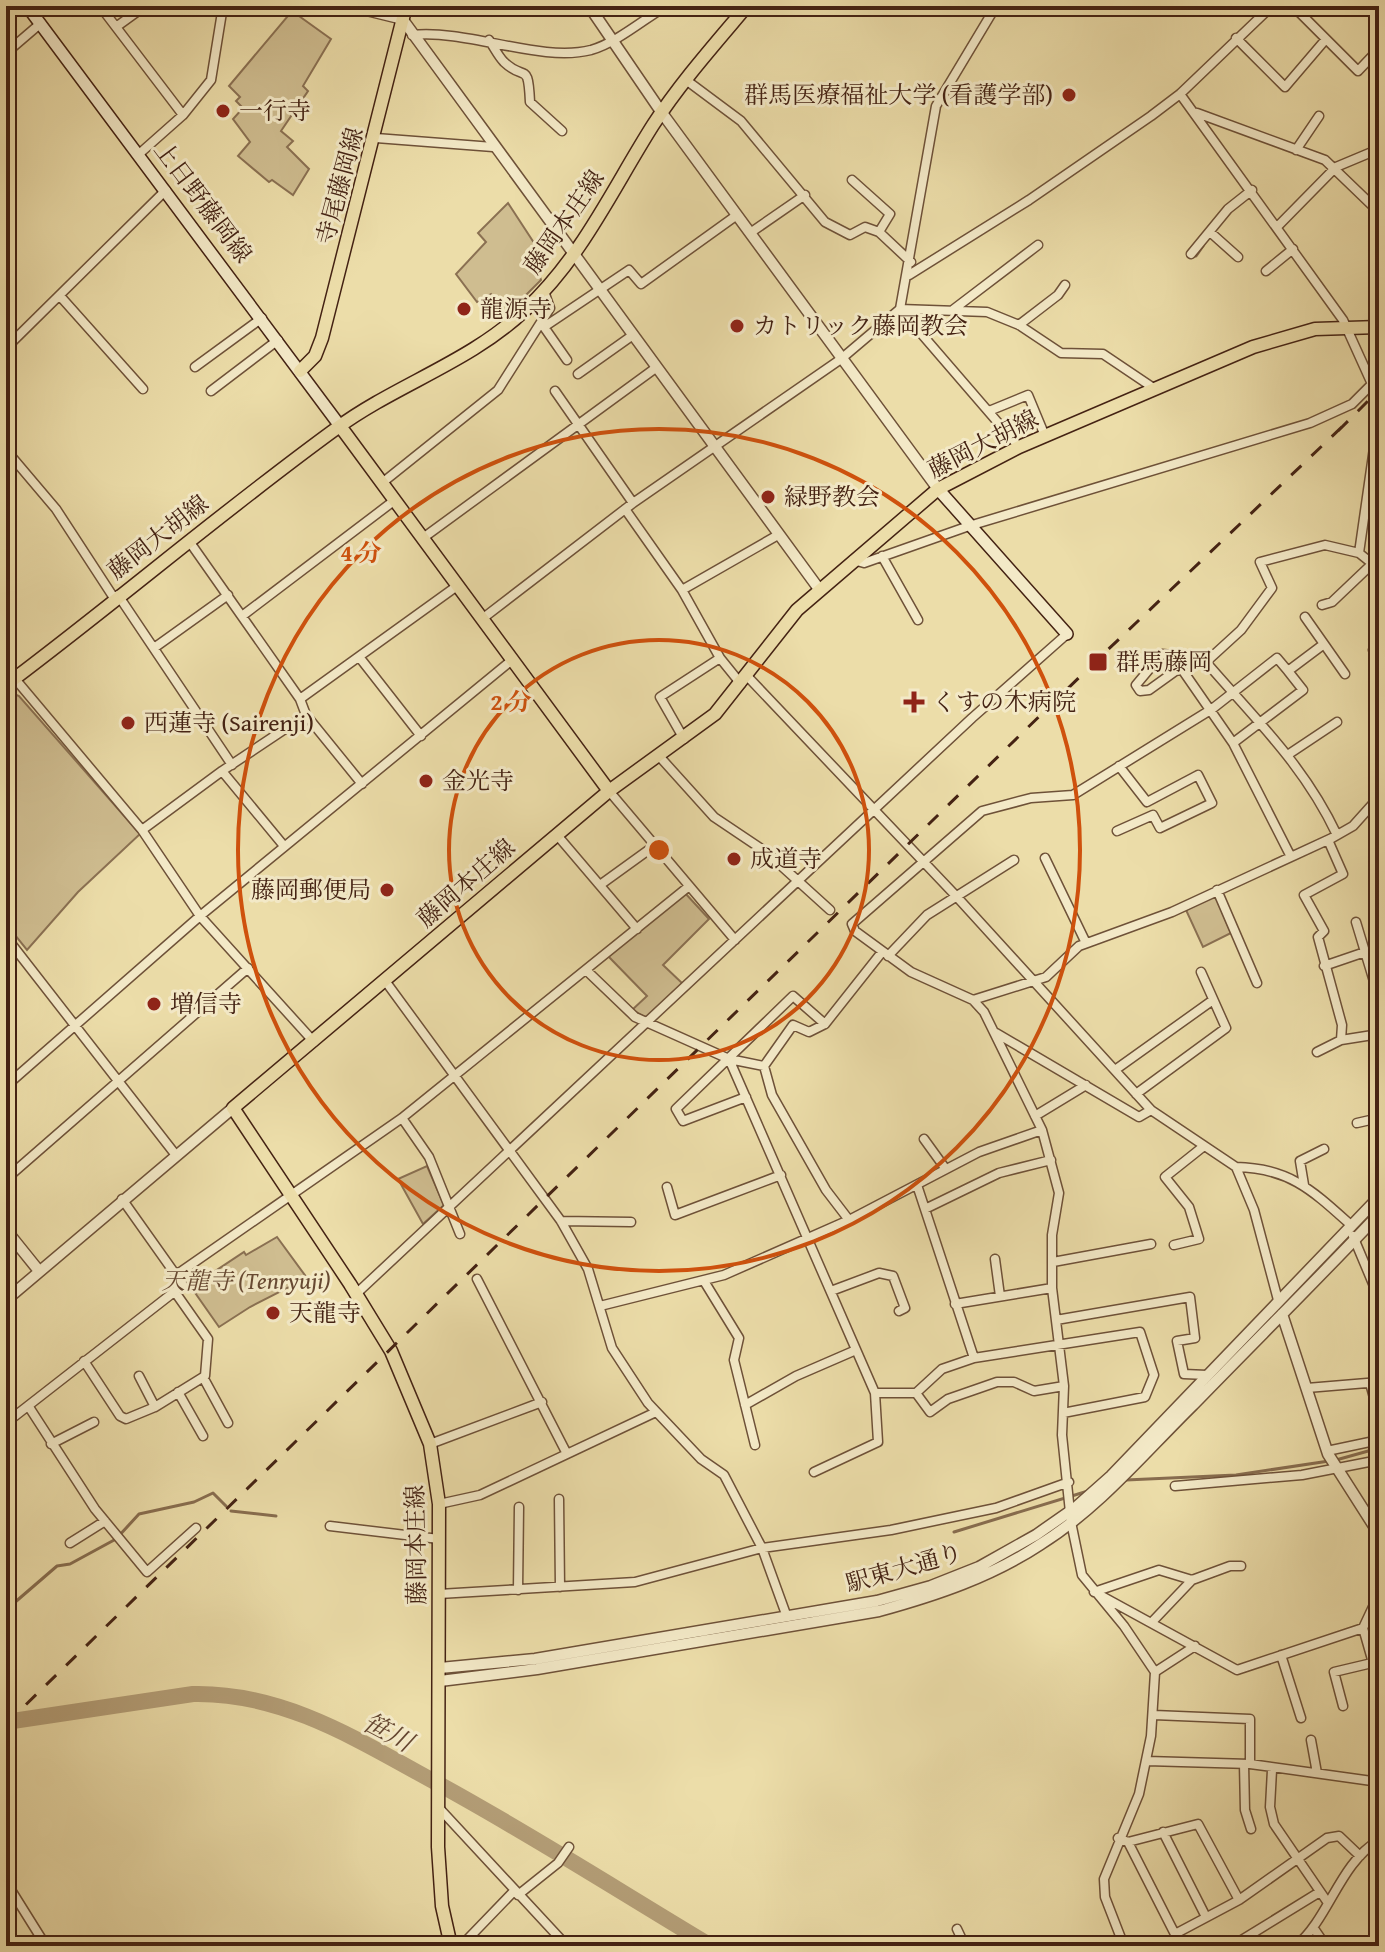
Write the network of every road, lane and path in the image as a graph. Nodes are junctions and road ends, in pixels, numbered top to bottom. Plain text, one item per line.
1 (100, 6) edge
2 (145, 6) edge
3 (223, 6) edge
4 (346, 6) edge
5 (406, 6) edge
6 (589, 6) edge
7 (666, 6) edge
8 (747, 6) edge
9 (996, 6) edge
10 (1293, 6) edge
11 (30, 7) edge
12 (1268, 7) edge
13 (403, 20) junction
14 (41, 23) junction
15 (116, 27) junction
16 (412, 35) junction
17 (1236, 38) junction
18 (612, 39) junction
19 (1326, 39) junction
20 (489, 40) junction
21 (1378, 50) edge
22 (6, 53) edge
23 (686, 80) junction
24 (1180, 94) junction
25 (1196, 112) junction
26 (662, 113) junction
27 (183, 115) junction
28 (1319, 116) dead end
29 (562, 131) dead end
30 (376, 138) junction
31 (493, 147) junction
32 (1379, 149) edge
33 (1296, 150) junction
34 (139, 154) junction
35 (1336, 167) junction
36 (852, 180) dead end
37 (166, 190) junction
38 (1252, 190) junction
39 (805, 195) junction
40 (1379, 212) edge
41 (737, 215) junction
42 (1278, 226) junction
43 (879, 232) junction
44 (1210, 232) junction
45 (750, 233) junction
46 (1038, 245) dead end
47 (1293, 249) junction
48 (1191, 254) dead end
49 (574, 255) junction
50 (1238, 257) dead end
51 (911, 262) junction
52 (1266, 271) dead end
53 (909, 275) junction
54 (1065, 285) dead end
55 (544, 291) junction
56 (601, 291) junction
57 (60, 296) junction
58 (900, 309) junction
59 (954, 310) junction
60 (262, 318) junction
61 (1019, 325) junction
62 (542, 326) junction
63 (1346, 326) junction
64 (1379, 327) edge
65 (633, 335) junction
66 (278, 340) junction
67 (6, 348) edge
68 (841, 359) junction
69 (567, 360) dead end
70 (195, 367) dead end
71 (657, 367) junction
72 (300, 371) junction
73 (578, 374) dead end
74 (143, 389) dead end
75 (1155, 389) junction
76 (211, 391) dead end
77 (555, 391) dead end
78 (989, 411) junction
79 (1379, 413) edge
80 (579, 425) junction
81 (340, 426) junction
82 (1045, 436) junction
83 (1019, 447) junction
84 (715, 448) junction
85 (7, 452) edge
86 (382, 483) junction
87 (938, 489) junction
88 (395, 500) junction
89 (633, 503) junction
90 (625, 509) junction
91 (969, 526) junction
92 (778, 535) junction
93 (423, 538) junction
94 (189, 541) junction
95 (1359, 553) junction
96 (882, 556) junction
97 (853, 560) junction
98 (1376, 566) edge
99 (457, 586) junction
100 (819, 589) junction
101 (682, 590) junction
102 (228, 595) junction
103 (116, 597) junction
104 (1322, 605) dead end
105 (242, 616) junction
106 (1305, 617) dead end
107 (482, 619) junction
108 (918, 620) dead end
109 (1067, 634) joint
110 (1324, 644) junction
111 (154, 648) junction
112 (360, 658) junction
113 (720, 658) junction
114 (512, 660) junction
115 (1181, 667) junction
116 (1288, 671) junction
117 (1345, 674) dead end
118 (9, 678) edge
119 (745, 680) junction
120 (1232, 693) junction
121 (300, 699) junction
122 (1212, 709) junction
123 (306, 715) junction
124 (1337, 722) dead end
125 (1261, 723) junction
126 (421, 736) junction
127 (684, 739) junction
128 (1233, 743) junction
129 (1289, 754) junction
130 (659, 756) junction
131 (232, 765) junction
132 (1119, 766) junction
133 (222, 771) junction
134 (362, 784) junction
135 (609, 791) junction
136 (1379, 797) edge
137 (1147, 802) junction
138 (1376, 808) edge
139 (876, 810) junction
140 (1153, 815) junction
141 (142, 830) junction
142 (1117, 831) dead end
143 (557, 835) junction
144 (1332, 837) junction
145 (284, 846) junction
146 (654, 846) junction
147 (1290, 855) junction
148 (1045, 858) dead end
149 (1014, 860) dead end
150 (922, 861) junction
151 (798, 882) junction
152 (600, 885) junction
153 (688, 887) junction
154 (1217, 890) junction
155 (957, 897) junction
156 (830, 910) dead end
157 (200, 916) junction
158 (1356, 922) dead end
159 (637, 929) junction
160 (6, 937) edge
161 (735, 940) junction
162 (1086, 943) junction
163 (1365, 952) junction
164 (885, 954) junction
165 (1324, 966) junction
166 (248, 968) junction
167 (586, 970) junction
168 (1201, 972) dead end
169 (1376, 978) edge
170 (1032, 980) junction
171 (386, 982) junction
172 (1257, 983) dead end
173 (1379, 998) edge
174 (973, 1000) junction
175 (1213, 1000) junction
176 (649, 1022) junction
177 (825, 1024) junction
178 (76, 1026) junction
179 (994, 1032) junction
180 (1379, 1034) edge
181 (1341, 1040) junction
182 (314, 1042) junction
183 (1317, 1052) dead end
184 (729, 1059) junction
185 (764, 1066) junction
186 (1115, 1070) junction
187 (455, 1073) junction
188 (117, 1080) junction
189 (1086, 1085) junction
190 (6, 1086) edge
191 (1136, 1094) junction
192 (746, 1097) junction
193 (233, 1108) junction
194 (1151, 1110) junction
195 (1035, 1116) junction
196 (402, 1118) junction
197 (1379, 1118) edge
198 (1357, 1123) dead end
199 (1042, 1130) junction
200 (924, 1139) dead end
201 (1204, 1146) junction
202 (510, 1148) junction
203 (1324, 1149) dead end
204 (175, 1154) junction
205 (1051, 1160) junction
206 (1236, 1167) junction
207 (945, 1168) junction
208 (781, 1175) junction
209 (6, 1179) edge
210 (917, 1185) junction
211 (1304, 1185) junction
212 (667, 1187) dead end
213 (293, 1196) junction
214 (1379, 1197) edge
215 (122, 1199) junction
216 (448, 1206) junction
217 (925, 1209) junction
218 (1379, 1214) edge
219 (849, 1220) junction
220 (561, 1221) junction
221 (631, 1222) dead end
222 (1351, 1227) junction
223 (6, 1230) edge
224 (460, 1234) dead end
225 (810, 1239) junction
226 (1355, 1240) junction
227 (1151, 1244) dead end
228 (1174, 1245) dead end
229 (995, 1259) dead end
230 (1053, 1262) junction
231 (39, 1271) junction
232 (176, 1275) junction
233 (477, 1279) dead end
234 (704, 1281) junction
235 (1052, 1288) junction
236 (831, 1291) junction
237 (175, 1292) junction
238 (356, 1294) junction
239 (1000, 1296) junction
240 (1379, 1298) edge
241 (6, 1300) edge
242 (1278, 1300) junction
243 (955, 1304) junction
244 (600, 1306) junction
245 (899, 1311) dead end
246 (1283, 1316) junction
247 (1056, 1320) junction
248 (1059, 1343) junction
249 (856, 1350) junction
250 (974, 1358) junction
251 (84, 1361) junction
252 (1207, 1375) junction
253 (139, 1376) dead end
254 (203, 1377) junction
255 (1374, 1382) edge
256 (1064, 1386) junction
257 (1307, 1388) junction
258 (178, 1392) junction
259 (875, 1393) junction
260 (916, 1393) junction
261 (542, 1402) junction
262 (745, 1405) junction
263 (29, 1407) junction
264 (155, 1407) junction
265 (656, 1412) junction
266 (1063, 1413) junction
267 (1379, 1416) edge
268 (94, 1422) dead end
269 (6, 1423) edge
270 (228, 1423) dead end
271 (203, 1436) dead end
272 (1379, 1440) edge
273 (51, 1444) junction
274 (430, 1444) junction
275 (755, 1445) dead end
276 (1328, 1452) junction
277 (567, 1454) junction
278 (1379, 1460) edge
279 (1334, 1466) junction
280 (814, 1472) dead end
281 (1069, 1482) junction
282 (1175, 1486) dead end
283 (559, 1499) dead end
284 (439, 1504) junction
285 (519, 1507) dead end
286 (1070, 1510) junction
287 (105, 1521) junction
288 (1071, 1522) junction
289 (330, 1526) dead end
290 (196, 1528) dead end
291 (1379, 1534) edge
292 (439, 1539) junction
293 (70, 1543) dead end
294 (762, 1548) junction
295 (1241, 1566) dead end
296 (1192, 1580) junction
297 (560, 1587) junction
298 (518, 1590) junction
299 (1094, 1592) junction
300 (439, 1594) junction
301 (1379, 1594) edge
302 (787, 1617) junction
303 (1152, 1622) junction
304 (1363, 1628) junction
305 (1195, 1646) junction
306 (1281, 1655) junction
307 (1372, 1663) junction
308 (1155, 1672) junction
309 (440, 1675) junction
310 (1379, 1684) edge
311 (1343, 1706) dead end
312 (1154, 1715) junction
313 (1301, 1718) dead end
314 (1311, 1740) dead end
315 (1147, 1761) junction
316 (1247, 1764) junction
317 (1272, 1770) junction
318 (1317, 1773) junction
319 (1379, 1782) edge
320 (439, 1802) junction
321 (1251, 1829) dead end
322 (1163, 1832) junction
323 (1118, 1838) junction
324 (1379, 1840) edge
325 (1128, 1842) junction
326 (569, 1847) dead end
327 (1360, 1856) junction
328 (1297, 1859) junction
329 (6, 1882) edge
330 (516, 1893) junction
331 (1318, 1893) junction
332 (1239, 1900) junction
333 (1328, 1903) junction
334 (1206, 1917) junction
335 (957, 1929) dead end
336 (1315, 1930) junction
337 (1175, 1934) junction
338 (46, 1946) edge
339 (451, 1946) edge
340 (461, 1946) edge
341 (567, 1946) edge
342 (965, 1946) edge
343 (1124, 1946) edge
344 (1181, 1946) edge
345 (1232, 1946) edge
346 (1296, 1946) edge
347 (1326, 1946) edge

1 - 15 street
2 - 15 street
3 - 27 street
4 - 13 street
5 - 13 main road, 寺尾藤岡線
6 - 18 street
7 - 18 street
8 - 23 main road, 藤岡本庄線
9 - 51 street
10 - 19 street
11 - 14 main road, 上日野藤岡線
12 - 17 street
13 - 16 street
13 - 30 main road, 寺尾藤岡線
14 - 22 street
14 - 34 main road, 上日野藤岡線
15 - 27 street
16 - 20 street
16 - 31 street
17 - 19 street
17 - 24 street
18 - 20 street
18 - 26 street
19 - 21 street
20 - 29 street
23 - 26 main road, 藤岡本庄線
23 - 39 street
24 - 25 street
24 - 53 street
25 - 33 street
25 - 38 street
26 - 41 street
26 - 49 main road, 藤岡本庄線
27 - 34 street
28 - 33 street
30 - 31 street
30 - 72 main road, 寺尾藤岡線
31 - 49 street
32 - 35 street
33 - 35 street
34 - 37 main road, 上日野藤岡線
35 - 40 street
35 - 42 street
36 - 43 street
37 - 57 street
37 - 60 main road, 上日野藤岡線
38 - 42 street
38 - 44 street
39 - 43 street
39 - 45 street
41 - 45 street
41 - 56 street
42 - 47 street
43 - 51 street
44 - 48 street
44 - 50 street
45 - 68 street
46 - 59 street
47 - 52 street
47 - 63 street
49 - 55 main road, 藤岡本庄線
49 - 56 street
51 - 53 street
53 - 58 street
54 - 61 street
55 - 62 street
55 - 81 main road, 藤岡本庄線
56 - 62 street
56 - 65 street
57 - 67 street
57 - 74 street
58 - 59 street
58 - 68 street
58 - 78 street
59 - 61 street
60 - 66 main road, 上日野藤岡線
60 - 70 street
61 - 75 street
62 - 69 street
62 - 86 street
63 - 64 main road, 藤岡大胡線
63 - 75 main road, 藤岡大胡線
63 - 91 street
65 - 71 street
65 - 73 street
66 - 72 main road, 上日野藤岡線
66 - 76 street
68 - 84 street
68 - 87 street
71 - 80 street
71 - 84 street
72 - 81 main road, 上日野藤岡線
75 - 82 main road, 藤岡大胡線
77 - 80 street
78 - 82 street
78 - 83 street
79 - 95 street
80 - 89 street
80 - 93 street
81 - 86 main road
81 - 94 main road, 藤岡大胡線
82 - 83 main road, 藤岡大胡線
83 - 87 main road, 藤岡大胡線
84 - 89 street
84 - 92 street
85 - 103 street
86 - 88 main road
87 - 91 main road
87 - 97 main road, 藤岡大胡線
88 - 93 main road
88 - 105 street
89 - 90 street
90 - 101 street
90 - 107 street
91 - 96 street
91 - 109 main road
92 - 100 street
92 - 101 street
93 - 99 main road
94 - 102 street
94 - 103 main road, 藤岡大胡線
95 - 98 street
95 - 120 street
96 - 97 street
96 - 108 street
97 - 100 main road, 藤岡大胡線
98 - 104 street
99 - 107 main road
99 - 112 street
100 - 119 main road, 藤岡大胡線
101 - 113 street
102 - 105 street
102 - 111 street
103 - 111 street
103 - 118 main road, 藤岡大胡線
105 - 121 street
106 - 110 street
107 - 114 main road
109 - 139 street
110 - 116 street
110 - 117 street
111 - 131 street
112 - 121 street
112 - 126 street
113 - 119 street
113 - 127 street
114 - 126 street
114 - 135 main road
115 - 115 street
115 - 122 street
116 - 120 street
116 - 125 street
118 - 141 street
119 - 127 main road, 藤岡大胡線
119 - 139 street
120 - 122 street
120 - 125 street
121 - 123 street
122 - 128 street
122 - 132 street
123 - 131 street
123 - 134 street
124 - 129 street
125 - 128 street
125 - 129 street
126 - 134 street
127 - 130 main road, 藤岡大胡線
128 - 147 street
129 - 144 street
130 - 135 main road, 藤岡大胡線
130 - 151 street
131 - 133 street
132 - 137 street
132 - 150 street
133 - 141 street
133 - 145 street
134 - 145 street
135 - 143 main road, 藤岡本庄線
135 - 146 street
136 - 138 street
137 - 140 street
137 - 140 street
138 - 144 street
139 - 150 street
139 - 151 street
140 - 142 street
141 - 157 street
143 - 152 street
143 - 171 main road, 藤岡本庄線
144 - 147 street
144 - 165 street
145 - 157 street
146 - 152 street
146 - 153 street
147 - 154 street
148 - 162 street
149 - 155 street
150 - 155 street
150 - 164 street
151 - 156 street
151 - 161 street
152 - 159 street
153 - 159 street
153 - 161 street
154 - 162 street
154 - 172 street
155 - 164 street
155 - 170 street
157 - 166 street
157 - 178 street
158 - 163 street
159 - 167 street
160 - 178 street
161 - 176 street
162 - 170 street
163 - 165 street
163 - 169 street
164 - 174 street
164 - 177 street
165 - 181 street
166 - 182 street
166 - 188 street
167 - 176 street
167 - 187 street
168 - 175 street
169 - 173 street
170 - 174 street
170 - 186 street
171 - 182 main road, 藤岡本庄線
171 - 187 street
174 - 179 street
175 - 186 street
175 - 191 street
176 - 184 street
176 - 202 street
177 - 184 street
177 - 185 street
178 - 188 street
178 - 190 street
179 - 189 street
179 - 195 street
180 - 181 street
181 - 183 street
182 - 193 main road, 藤岡本庄線
184 - 185 street
184 - 192 street
184 - 192 street
185 - 219 street
186 - 191 street
187 - 196 street
187 - 202 street
188 - 204 street
188 - 209 street
189 - 194 street
189 - 195 street
191 - 194 street
192 - 208 street
193 - 204 street
193 - 213 main road, 藤岡本庄線
194 - 201 street
195 - 199 street
196 - 213 street
196 - 216 street
197 - 198 street
199 - 205 street
199 - 207 street
200 - 207 street
201 - 206 street
201 - 228 street
202 - 216 street
202 - 220 street
203 - 211 street
204 - 215 street
205 - 217 street
205 - 230 street
206 - 211 street
206 - 242 street
207 - 210 street
208 - 212 street
208 - 225 street
210 - 217 street
210 - 219 street
211 - 222 street
213 - 232 street
213 - 238 main road, 藤岡本庄線
214 - 222 street, 駅東大通り
215 - 231 street
215 - 232 street
216 - 224 street
216 - 238 street
217 - 243 street
218 - 226 street, 駅東大通り
219 - 225 street
220 - 221 street
220 - 244 street
222 - 226 street
222 - 242 street, 駅東大通り
223 - 231 street
225 - 234 street
225 - 236 street
226 - 240 street
226 - 246 street, 駅東大通り
227 - 230 street
229 - 239 street
230 - 235 street
231 - 241 street
232 - 237 street
233 - 261 street
234 - 244 street
234 - 262 street
235 - 239 street
235 - 247 street
236 - 245 street
236 - 249 street
237 - 251 street
237 - 254 street
238 - 274 main road, 藤岡本庄線
239 - 243 street
242 - 246 street
242 - 252 street, 駅東大通り
243 - 250 street
244 - 265 street
246 - 257 street
246 - 288 street, 駅東大通り
247 - 248 street
247 - 252 street
248 - 250 street
248 - 256 street
248 - 266 street
249 - 259 street
249 - 262 street
250 - 260 street
251 - 263 street
251 - 264 street
252 - 286 street, 駅東大通り
253 - 264 street
254 - 258 street
254 - 270 street
255 - 257 street
255 - 267 street
256 - 260 street
256 - 266 street
257 - 276 street
258 - 264 street
258 - 271 street
259 - 260 street
259 - 280 street
261 - 274 street
261 - 277 street
262 - 275 street
263 - 269 street
263 - 273 street
265 - 277 street
265 - 294 street
266 - 281 street
268 - 273 street
272 - 276 street
273 - 287 street
274 - 284 main road, 藤岡本庄線
276 - 279 street
277 - 284 street
278 - 279 street
279 - 282 street
279 - 291 street
281 - 286 street
281 - 294 street
283 - 297 street
284 - 292 main road, 藤岡本庄線
285 - 298 street
286 - 288 street
286 - 302 street, 駅東大通り
287 - 290 street
287 - 293 street
288 - 299 street
288 - 309 street, 駅東大通り
289 - 292 street
292 - 300 main road, 藤岡本庄線
294 - 297 street
294 - 302 street
295 - 296 street
296 - 299 street
296 - 303 street
297 - 298 street
298 - 300 street
299 - 303 street
299 - 308 street
300 - 309 main road, 藤岡本庄線
301 - 304 street
302 - 309 street, 駅東大通り
303 - 305 street
304 - 306 street
304 - 307 street
305 - 306 street
305 - 308 street
306 - 313 street
307 - 310 street
307 - 311 street
308 - 312 street
309 - 320 main road, 藤岡本庄線
312 - 315 street
312 - 316 street
314 - 318 street
315 - 316 street
315 - 323 street
316 - 317 street
316 - 321 street
317 - 318 street
317 - 328 street
318 - 319 street
320 - 330 street
320 - 339 main road, 藤岡本庄線
322 - 325 street
322 - 332 street
322 - 334 street
323 - 325 street
323 - 343 street
324 - 327 street
325 - 337 street
326 - 330 street
327 - 328 street
327 - 333 street
328 - 331 street
328 - 332 street
329 - 338 street
330 - 340 street
330 - 341 street
331 - 333 street
331 - 345 street
332 - 334 street
333 - 336 street
334 - 337 street
335 - 342 street
336 - 346 street
336 - 347 street
337 - 344 street

